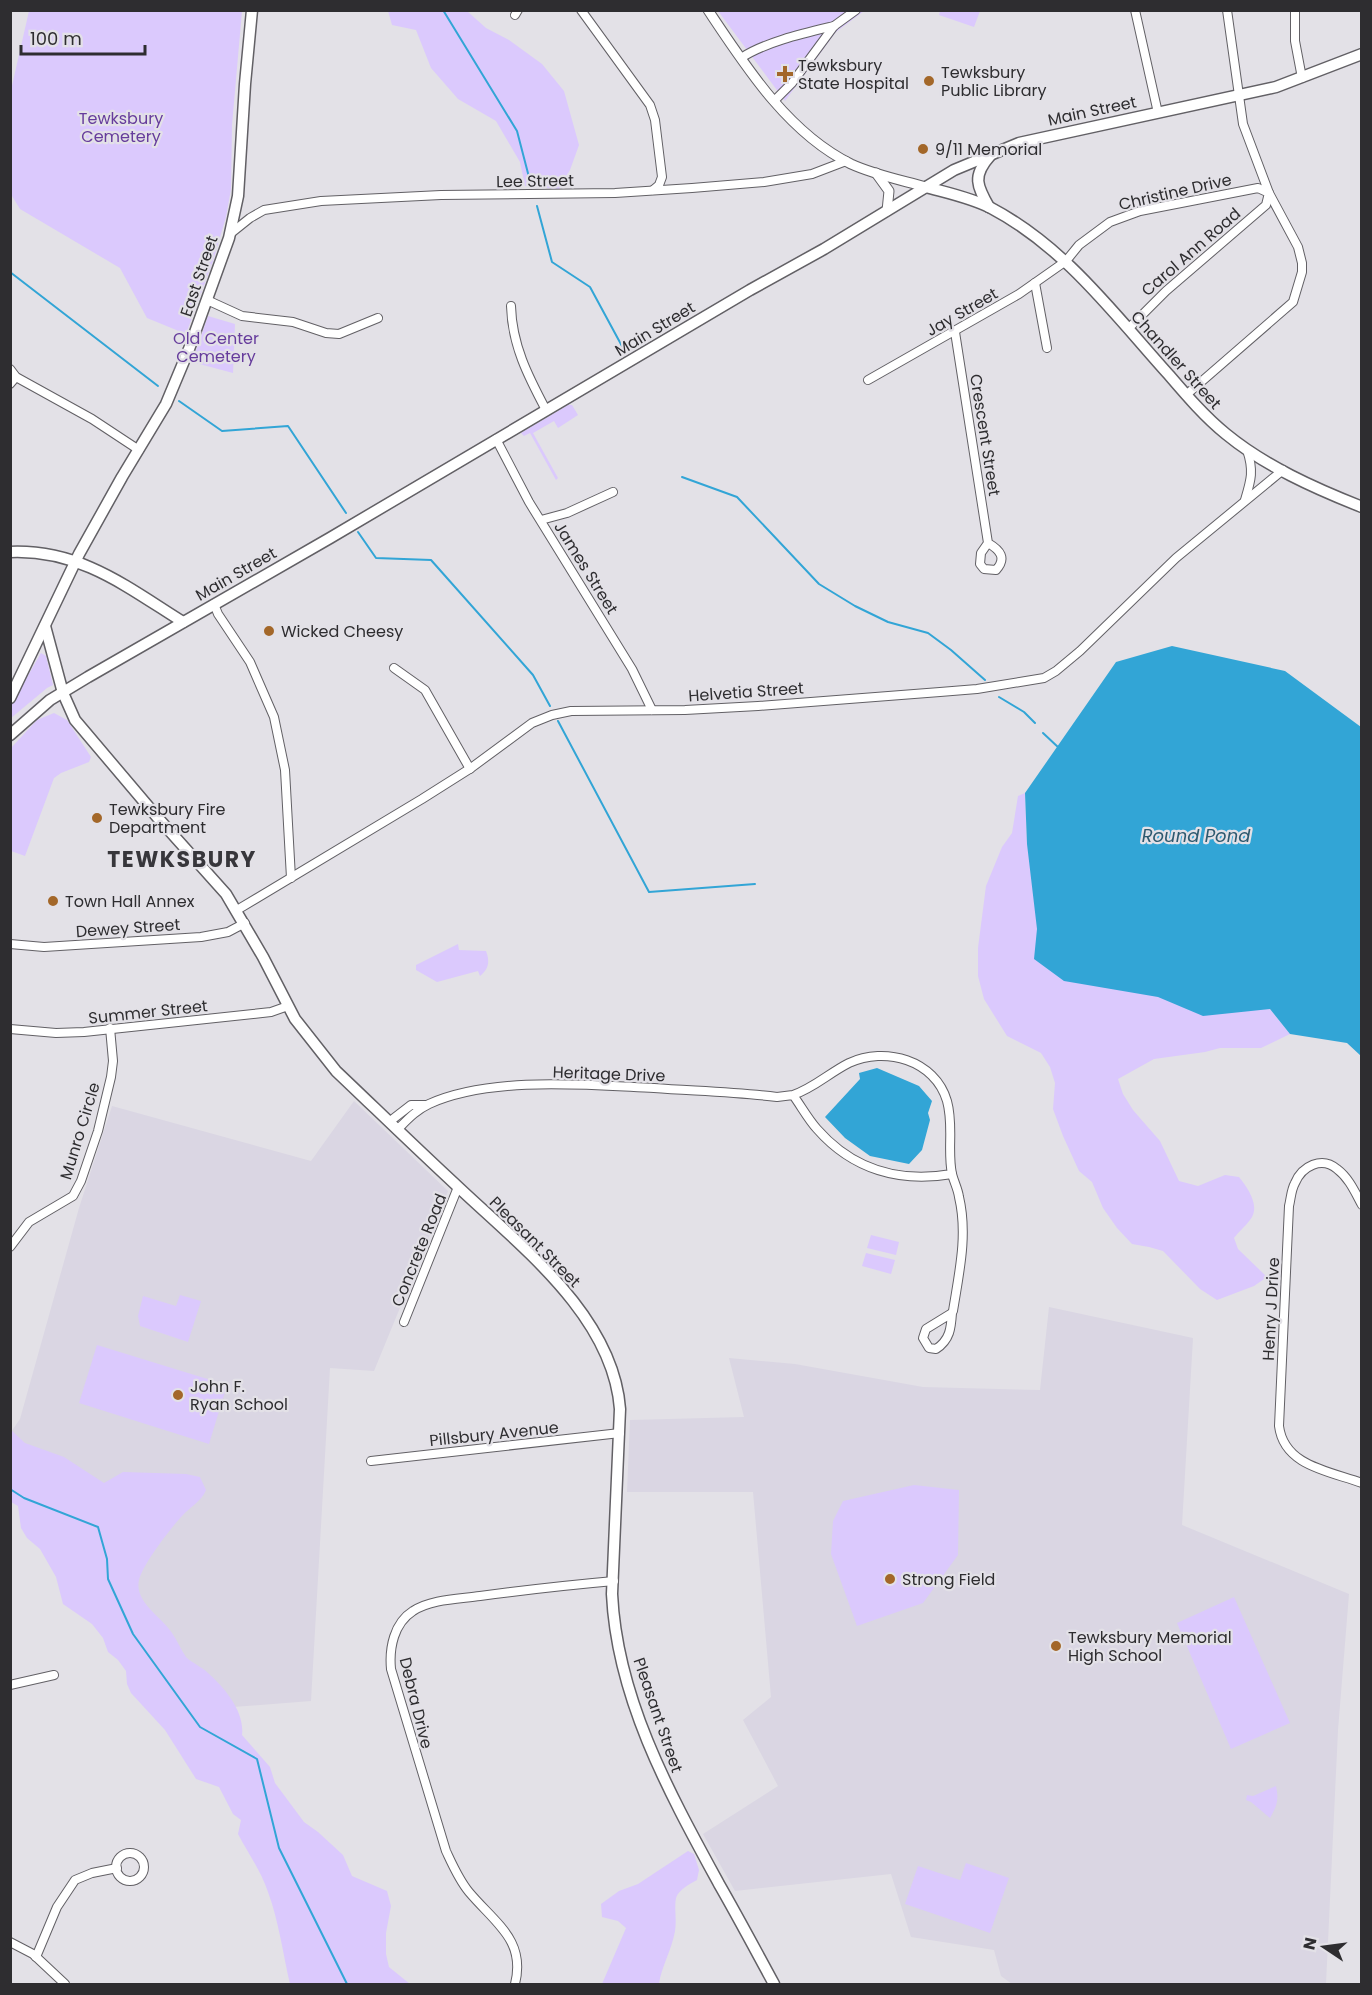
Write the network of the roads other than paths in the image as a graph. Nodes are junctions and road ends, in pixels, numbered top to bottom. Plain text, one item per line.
1 (252, 10) edge
2 (581, 10) edge
3 (708, 10) edge
4 (856, 10) edge
5 (1135, 10) edge
6 (1227, 10) edge
7 (1295, 10) edge
8 (834, 26) junction
9 (1362, 54) edge
10 (741, 58) junction
11 (1302, 78) junction
12 (1241, 96) junction
13 (775, 100) junction
14 (1158, 113) junction
15 (993, 152) junction
16 (846, 161) junction
17 (876, 173) junction
18 (926, 187) junction
19 (654, 190) junction
20 (1269, 193) junction
21 (989, 207) junction
22 (887, 211) junction
23 (230, 234) junction
24 (1066, 261) junction
25 (1035, 283) junction
26 (207, 300) junction
27 (511, 306) dead end
28 (378, 318) dead end
29 (1128, 329) junction
30 (955, 332) junction
31 (1047, 348) dead end
32 (10, 369) edge
33 (16, 377) junction
34 (868, 380) dead end
35 (10, 384) edge
36 (1186, 395) junction
37 (546, 410) junction
38 (496, 439) junction
39 (139, 450) junction
40 (1247, 450) junction
41 (1283, 470) junction
42 (613, 492) dead end
43 (1245, 502) junction
44 (1362, 507) edge
45 (541, 520) junction
46 (988, 543) dead end
47 (10, 552) edge
48 (75, 561) junction
49 (214, 604) junction
50 (183, 622) junction
51 (45, 626) junction
52 (394, 668) dead end
53 (63, 693) junction
54 (10, 698) edge
55 (652, 710) junction
56 (10, 735) edge
57 (470, 770) junction
58 (291, 878) junction
59 (237, 910) junction
60 (245, 923) junction
61 (10, 944) edge
62 (288, 1006) junction
63 (110, 1028) junction
64 (10, 1029) edge
65 (793, 1095) junction
66 (393, 1126) junction
67 (952, 1174) junction
68 (458, 1187) junction
69 (1362, 1204) edge
70 (10, 1246) edge
71 (953, 1311) dead end
72 (405, 1322) dead end
73 (933, 1350) joint
74 (620, 1433) junction
75 (371, 1461) dead end
76 (1362, 1483) edge
77 (614, 1581) junction
78 (54, 1675) dead end
79 (10, 1685) edge
80 (117, 1868) dead end
81 (10, 1942) edge
82 (36, 1957) junction
83 (65, 1984) edge
84 (515, 1984) edge
85 (774, 1984) edge

1 - 23 main road, East Street
2 - 19 street
3 - 10 street, Chandler Street
4 - 8 street
5 - 14 street
6 - 12 street
7 - 11 street
8 - 10 street
8 - 13 street
9 - 11 main road, Main Street
10 - 13 street, Chandler Street
11 - 12 main road, Main Street
12 - 14 main road, Main Street
12 - 20 street
13 - 16 street, Chandler Street
14 - 15 main road, Main Street
15 - 18 main road, Main Street
15 - 21 main road
16 - 17 street, Chandler Street
16 - 19 street, Lee Street
17 - 18 street, Chandler Street
17 - 22 street
18 - 21 main road, Chandler Street
18 - 22 main road, Main Street
19 - 23 street, Lee Street
20 - 24 street, Christine Drive
20 - 29 street, Carol Ann Road
20 - 36 street
21 - 24 main road, Chandler Street
22 - 37 main road, Main Street
23 - 26 main road, East Street
24 - 25 street, Jay Street
24 - 29 main road, Chandler Street
25 - 30 street, Jay Street
25 - 31 street
26 - 28 street
26 - 39 main road, East Street
27 - 37 street
29 - 36 main road, Chandler Street
30 - 34 street, Jay Street
30 - 46 street, Crescent Street
32 - 33 street
33 - 35 street
33 - 39 street
36 - 40 main road, Chandler Street
37 - 38 main road, Main Street
38 - 45 street, James Street
38 - 49 main road, Main Street
39 - 48 main road, East Street
40 - 41 main road, Chandler Street
40 - 43 street
41 - 43 street, Helvetia Street
41 - 44 main road, Chandler Street
42 - 45 street
43 - 55 street, Helvetia Street
45 - 55 street, James Street
47 - 48 main road
48 - 50 main road
48 - 51 main road, East Street
49 - 50 main road, Main Street
49 - 58 street
50 - 53 main road, Main Street
51 - 53 main road, Pleasant Street
51 - 54 main road, East Street
52 - 57 street
53 - 56 main road, Main Street
53 - 59 main road, Pleasant Street
55 - 57 street, Helvetia Street
57 - 58 street, Helvetia Street
58 - 59 street, Helvetia Street
59 - 60 main road, Pleasant Street
60 - 61 street, Dewey Street
60 - 62 main road, Pleasant Street
62 - 63 street, Summer Street
62 - 66 main road, Pleasant Street
63 - 64 street, Summer Street
63 - 70 street, Munro Circle
65 - 66 street, Heritage Drive
65 - 67 street
65 - 67 street, Heritage Drive
66 - 68 main road, Pleasant Street
67 - 71 street, Heritage Drive
68 - 72 street, Concrete Road
68 - 74 main road, Pleasant Street
69 - 76 street, Henry J Drive
73 - 73 street
74 - 75 street, Pillsbury Avenue
74 - 77 main road, Pleasant Street
77 - 84 street, Debra Drive
77 - 85 main road, Pleasant Street
78 - 79 street
80 - 82 street
81 - 82 street
82 - 83 street

